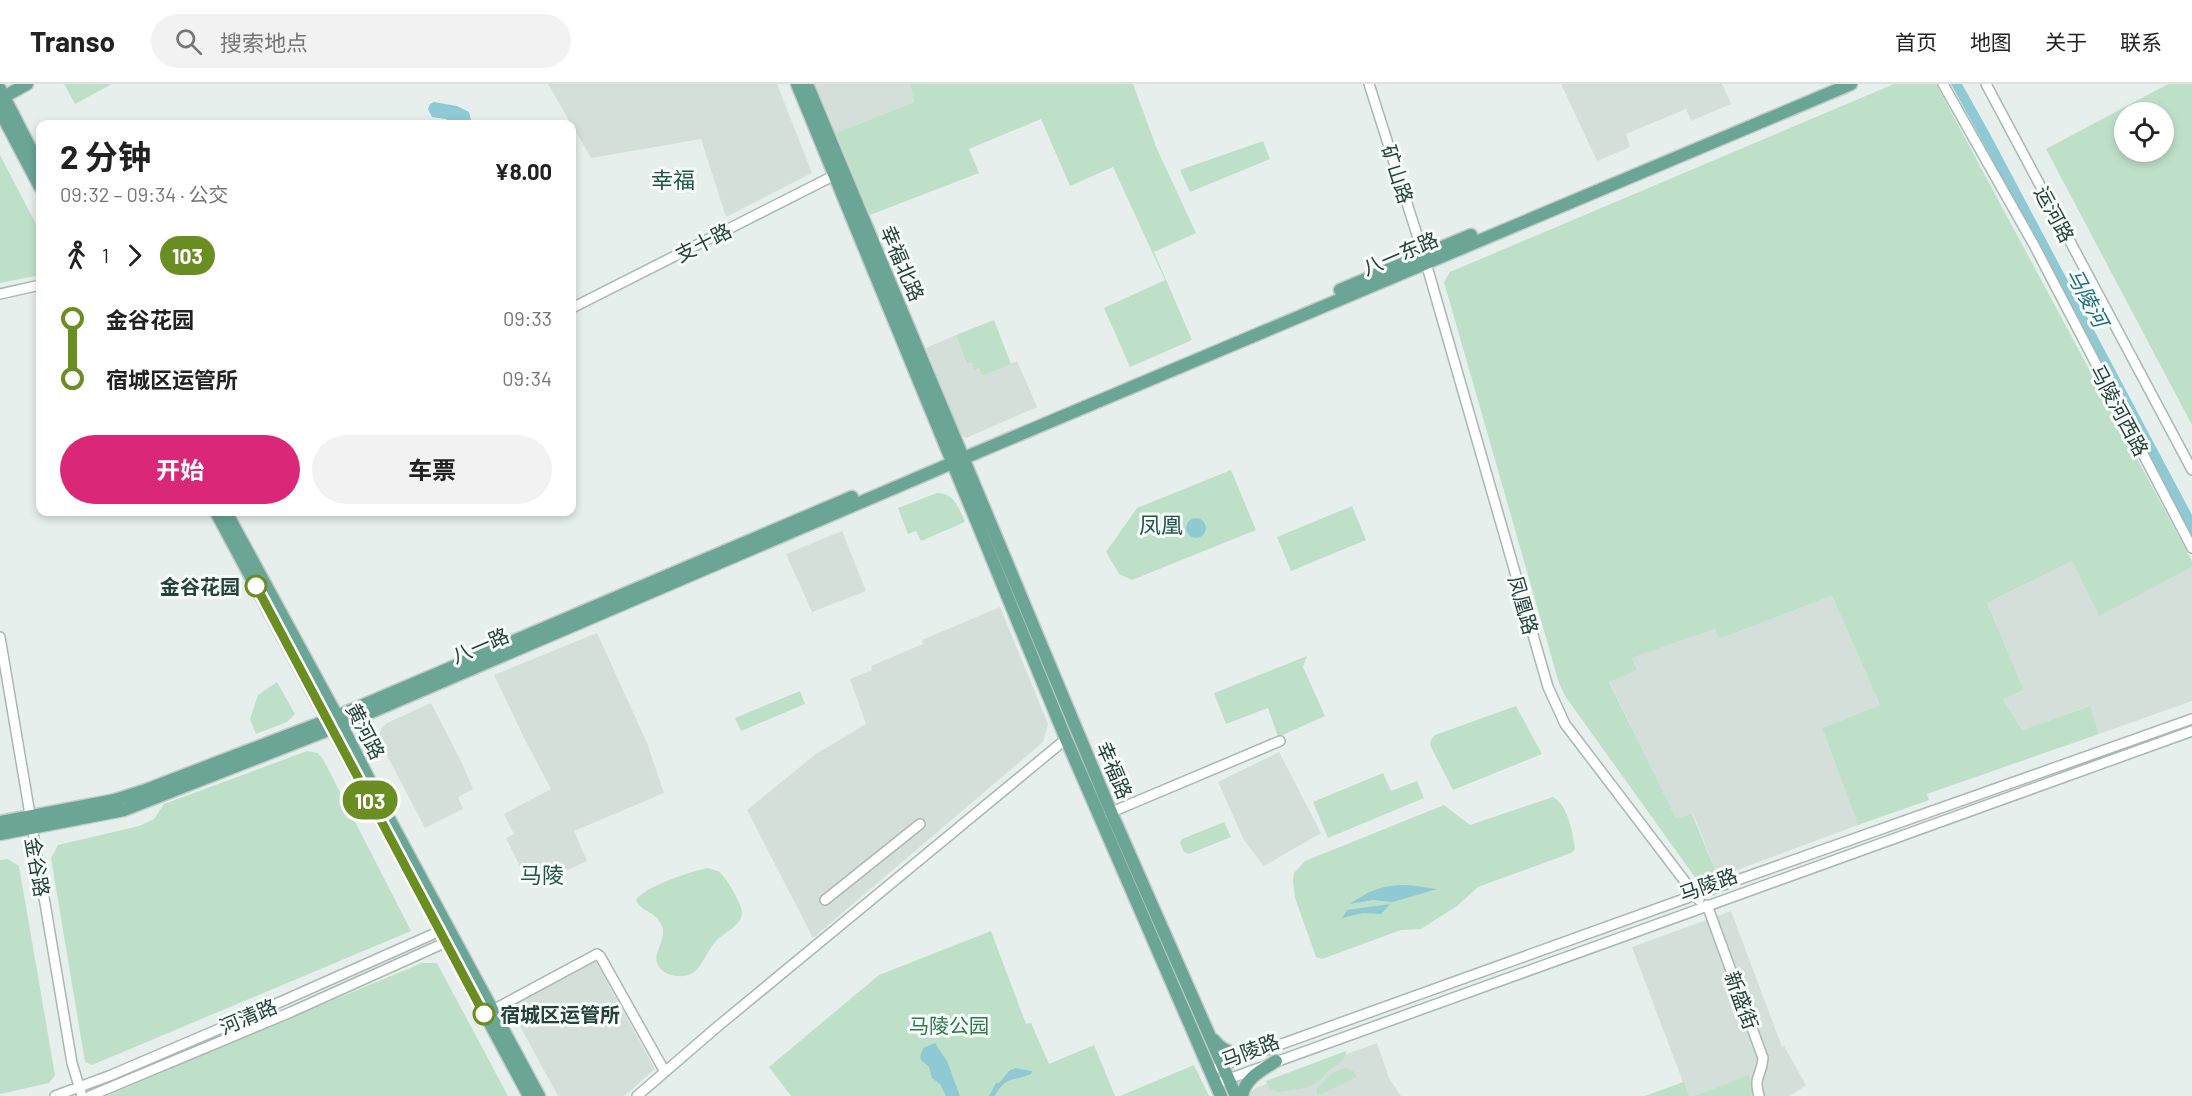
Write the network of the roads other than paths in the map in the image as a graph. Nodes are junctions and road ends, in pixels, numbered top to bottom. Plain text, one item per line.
1 (27, 84) edge
2 (797, 84) edge
3 (807, 84) edge
4 (1369, 84) edge
5 (1831, 84) edge
6 (1851, 84) edge
7 (1943, 84) edge
8 (1986, 84) edge
9 (1, 95) edge
10 (0, 111) edge
11 (36, 160) edge
12 (835, 175) junction
13 (36, 179) edge
14 (1424, 259) junction
15 (36, 286) edge
16 (0, 294) edge
17 (576, 306) edge
18 (957, 457) junction
19 (2192, 470) edge
20 (218, 516) edge
21 (228, 516) edge
22 (2192, 548) edge
23 (0, 637) edge
24 (2192, 719) edge
25 (335, 722) junction
26 (2192, 731) edge
27 (1066, 739) junction
28 (1280, 741) dead end
29 (1112, 812) junction
30 (1099, 817) junction
31 (0, 822) edge
32 (31, 823) junction
33 (920, 824) dead end
34 (0, 834) edge
35 (1695, 895) junction
36 (825, 900) dead end
37 (1705, 906) junction
38 (447, 938) junction
39 (493, 1010) junction
40 (1207, 1030) junction
41 (1270, 1048) junction
42 (1276, 1061) junction
43 (1223, 1066) junction
44 (1210, 1071) junction
45 (665, 1072) junction
46 (1228, 1079) junction
47 (1216, 1084) junction
48 (81, 1092) edge
49 (55, 1096) edge
50 (90, 1096) edge
51 (529, 1096) edge
52 (539, 1096) edge
53 (637, 1096) edge
54 (1221, 1096) edge
55 (1236, 1096) edge
56 (1242, 1096) edge
57 (1759, 1096) edge

1 - 9 main road
2 - 12 main road, 幸福北路
3 - 18 main road, 幸福北路
4 - 14 street, 矿山路
5 - 14 main road, 八一东路
6 - 14 main road, 八一东路
7 - 22 street, 马陵河西路
8 - 19 street, 运河路
9 - 11 main road
10 - 13 main road
12 - 17 street, 支十路
12 - 18 main road, 幸福北路
14 - 18 main road, 八一东路
14 - 35 street, 凤凰路
15 - 16 street
18 - 25 main road, 八一路
18 - 27 main road, 幸福路
18 - 29 main road, 幸福路
20 - 25 main road, 黄河路
21 - 25 main road, 黄河路
23 - 32 street, 金谷路
24 - 35 street, 马陵路
25 - 32 main road, 八一路
25 - 38 main road, 黄河路
26 - 37 street, 马陵路
27 - 30 main road, 幸福路
27 - 45 street
28 - 29 street
29 - 30 street
29 - 40 main road, 幸福路
30 - 44 main road, 幸福路
31 - 32 main road, 八一路
32 - 34 main road, 八一路
32 - 48 street, 金谷路
33 - 36 street
35 - 37 street, 凤凰路
35 - 41 street, 马陵路
37 - 42 street, 马陵路
37 - 57 street, 新盛街
38 - 39 main road, 黄河路
38 - 48 street, 河清路
38 - 50 street, 河清路
38 - 51 main road, 黄河路
39 - 45 street
39 - 52 main road, 黄河路
40 - 41 main road
40 - 43 main road, 幸福路
41 - 43 street, 马陵路
42 - 46 street, 马陵路
42 - 56 main road
43 - 44 street, 马陵路
43 - 46 main road, 幸福路
44 - 47 main road, 马陵路
45 - 53 street
46 - 47 street, 马陵路
46 - 55 main road, 幸福路
47 - 54 main road
48 - 49 street, 河清路

